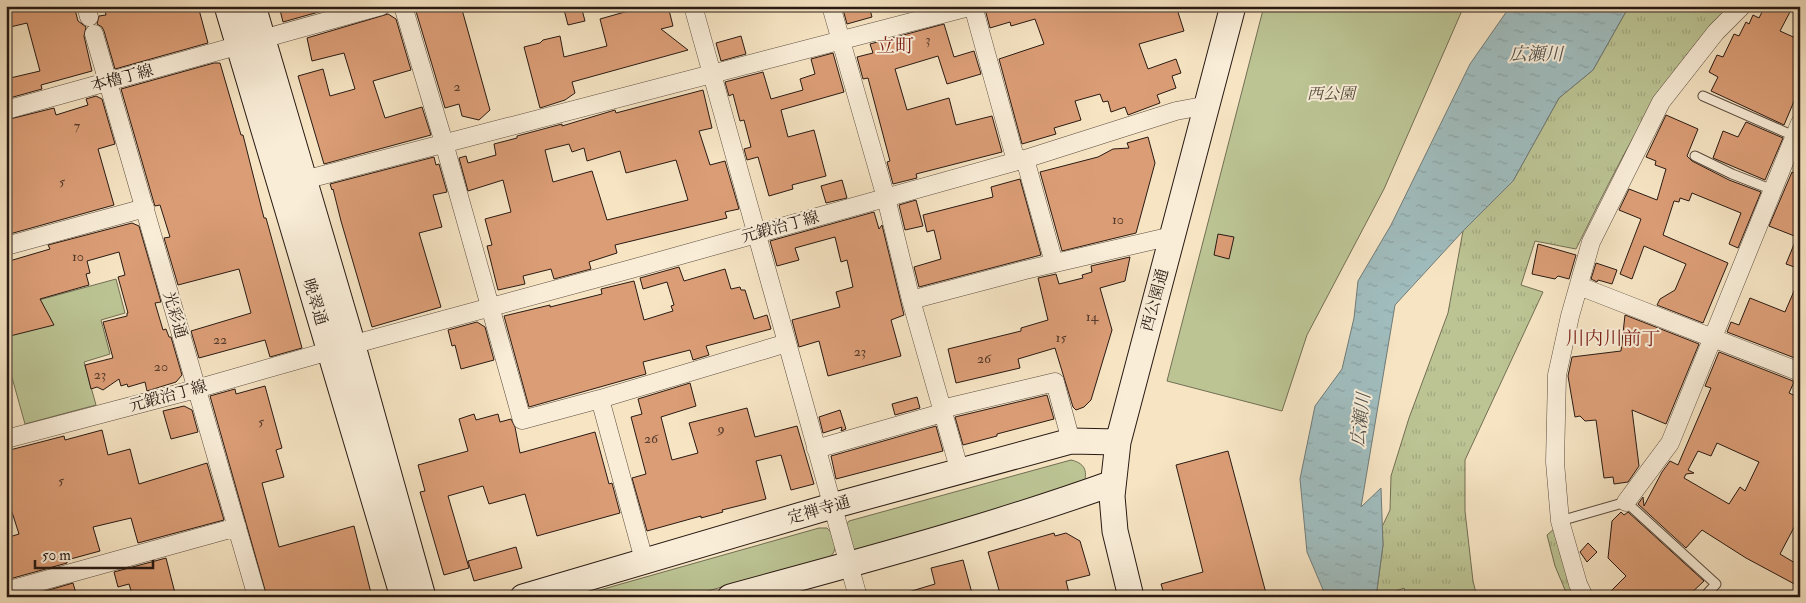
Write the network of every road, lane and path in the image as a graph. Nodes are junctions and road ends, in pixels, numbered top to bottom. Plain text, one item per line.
1 (227, 6) edge
2 (253, 6) edge
3 (381, 6) edge
4 (403, 6) edge
5 (694, 6) edge
6 (831, 6) edge
7 (973, 6) edge
8 (1233, 6) edge
9 (1742, 6) edge
10 (89, 19) edge
11 (262, 40) junction
12 (841, 40) junction
13 (238, 46) junction
14 (712, 74) junction
15 (108, 82) junction
16 (1703, 96) dead end
17 (1208, 105) junction
18 (6, 110) edge
19 (1797, 130) edge
20 (444, 143) junction
21 (1695, 156) dead end
22 (1021, 160) junction
23 (304, 180) junction
24 (1772, 190) junction
25 (886, 198) junction
26 (145, 208) junction
27 (757, 233) junction
28 (1172, 236) junction
29 (6, 246) edge
30 (1054, 263) junction
31 (1579, 286) junction
32 (912, 300) junction
33 (489, 308) junction
34 (1712, 338) junction
35 (787, 343) junction
36 (341, 348) junction
37 (1800, 372) edge
38 (196, 389) junction
39 (600, 399) junction
40 (942, 411) junction
41 (6, 439) edge
42 (1071, 441) junction
43 (1118, 442) junction
44 (816, 449) junction
45 (960, 472) junction
46 (1113, 483) junction
47 (1626, 502) junction
48 (832, 506) junction
49 (1560, 521) junction
50 (237, 527) junction
51 (644, 560) junction
52 (849, 565) junction
53 (6, 591) edge
54 (257, 597) edge
55 (404, 597) edge
56 (423, 597) edge
57 (523, 597) edge
58 (730, 597) edge
59 (858, 597) edge
60 (1131, 597) edge
61 (1584, 597) edge
62 (1704, 597) edge

1 - 13 street, 晩翠通
2 - 11 street, 晩翠通
3 - 11 street
4 - 20 street
5 - 14 street
6 - 12 street
7 - 12 street
7 - 22 street
8 - 17 street, 西公園通
9 - 31 street
10 - 15 street, 光彩通
11 - 13 street, 本櫓丁線
11 - 23 street, 晩翠通
12 - 14 street
12 - 25 street
13 - 15 street, 本櫓丁線
13 - 36 street, 晩翠通
14 - 20 street
14 - 27 street
15 - 18 street, 本櫓丁線
15 - 26 street, 光彩通
16 - 19 lane
17 - 22 street, 元鍛治丁線
17 - 28 street, 西公園通
19 - 24 street
20 - 23 street
20 - 33 street
21 - 24 lane
22 - 25 street, 元鍛治丁線
22 - 30 street
23 - 36 street, 晩翠通
24 - 34 street
25 - 27 street, 元鍛治丁線
25 - 32 street
26 - 29 street
26 - 38 street, 光彩通
27 - 33 street, 元鍛治丁線
27 - 35 street
28 - 30 street
28 - 43 street, 西公園通
30 - 32 street
31 - 34 street
31 - 49 street
32 - 40 street
33 - 36 street, 元鍛治丁線
33 - 39 street
34 - 37 street
34 - 47 street
35 - 39 street
35 - 44 street
36 - 38 street, 元鍛治丁線
36 - 55 street, 晩翠通
36 - 56 street, 晩翠通
38 - 41 street, 元鍛治丁線
38 - 50 street, 光彩通
39 - 51 street
40 - 42 street
40 - 44 street
40 - 45 street
42 - 43 street, 定禅寺通
42 - 45 street, 定禅寺通
43 - 46 street, 西公園通
44 - 48 street
45 - 48 street, 定禅寺通
46 - 52 street
46 - 60 street, 西公園通
47 - 49 lane
47 - 62 lane
48 - 51 street, 定禅寺通
48 - 52 street
49 - 61 street
50 - 53 street
50 - 54 street, 光彩通
51 - 57 street, 定禅寺通
52 - 58 street
52 - 59 street

